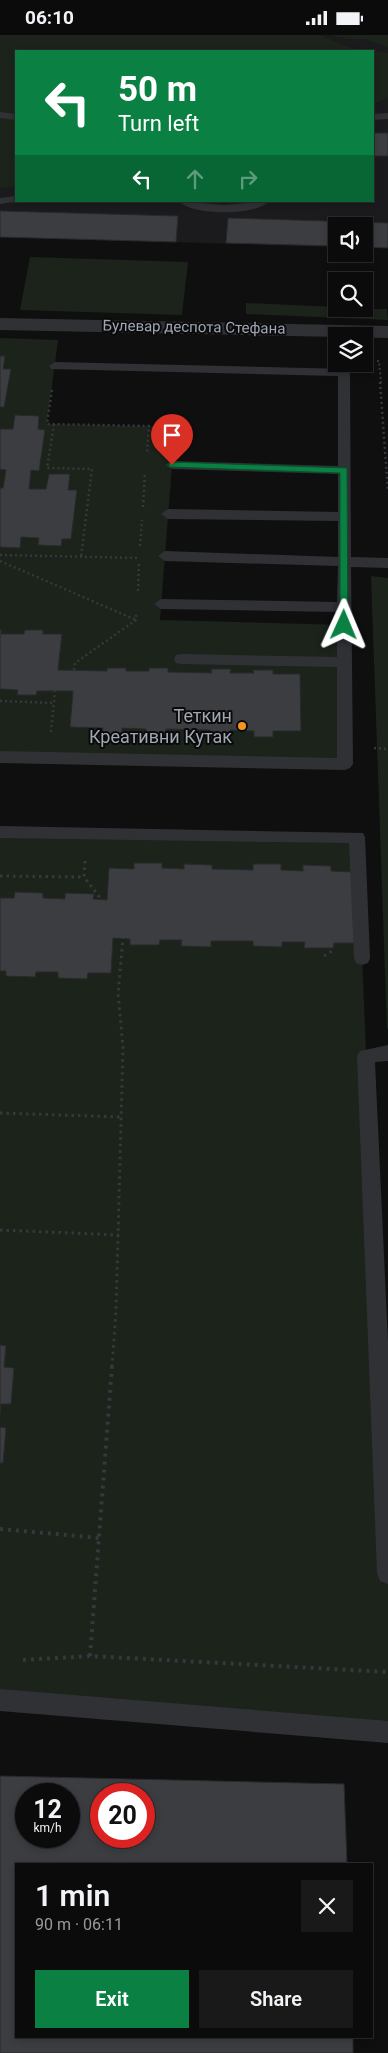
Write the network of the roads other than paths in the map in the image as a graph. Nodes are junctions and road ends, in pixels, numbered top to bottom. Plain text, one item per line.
1 (0, 115) edge
2 (15, 117) edge
3 (374, 117) edge
4 (388, 117) edge
5 (15, 199) edge
6 (0, 201) edge
7 (187, 202) edge
8 (261, 202) edge
9 (0, 324) edge
10 (388, 332) edge
11 (55, 366) road end
12 (172, 465) dead end
13 (344, 470) junction
14 (168, 514) dead end
15 (345, 517) junction
16 (165, 557) dead end
17 (345, 561) junction
18 (388, 563) edge
19 (161, 604) dead end
20 (345, 607) junction
21 (180, 659) dead end
22 (343, 662) junction
23 (0, 757) edge
24 (0, 832) edge
25 (362, 957) dead end
26 (388, 1053) edge
27 (388, 1573) edge
28 (0, 1700) edge
29 (388, 1732) edge

1 - 2 lane
3 - 4 lane
5 - 6 lane
7 - 8 lane
9 - 10 street, Булевар деспота Стефана
11 - 13 lane
12 - 13 lane
13 - 15 lane
14 - 15 lane
15 - 17 lane
16 - 17 lane
17 - 18 lane
17 - 20 lane
19 - 20 lane
20 - 22 lane
21 - 22 lane
22 - 23 lane
24 - 25 lane
26 - 27 lane
28 - 29 lane

